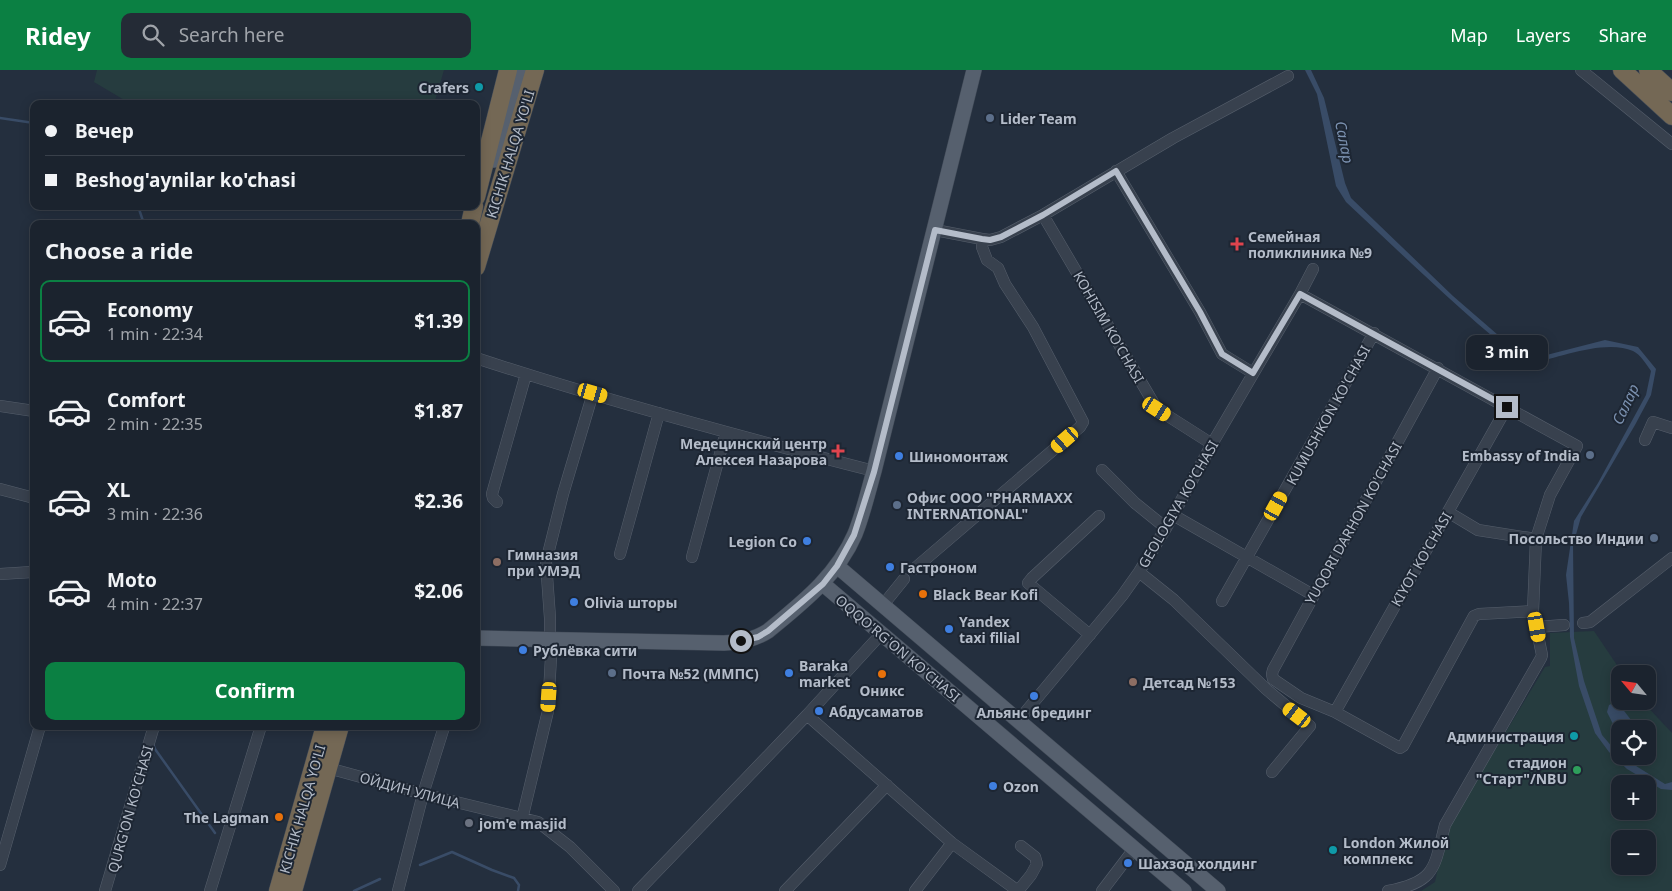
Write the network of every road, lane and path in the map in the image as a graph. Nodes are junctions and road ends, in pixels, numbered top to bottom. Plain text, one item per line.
1 (508, 70) edge
2 (520, 70) edge
3 (535, 70) edge
4 (974, 70) edge
5 (1581, 70) edge
6 (1622, 70) edge
7 (1648, 70) edge
8 (1288, 76) dead end
9 (1672, 92) edge
10 (1672, 116) edge
11 (1672, 144) edge
12 (1116, 171) junction
13 (480, 181) edge
14 (480, 204) edge
15 (1043, 215) junction
16 (935, 230) junction
17 (982, 239) junction
18 (480, 254) edge
19 (1313, 269) dead end
20 (1300, 294) junction
21 (1374, 333) junction
22 (480, 359) edge
23 (1438, 368) junction
24 (1253, 373) junction
25 (526, 374) junction
26 (593, 393) junction
27 (0, 406) edge
28 (1507, 407) junction
29 (30, 410) edge
30 (659, 412) junction
31 (1672, 428) edge
32 (726, 432) junction
33 (1645, 440) dead end
34 (1212, 444) junction
35 (1102, 470) dead end
36 (874, 472) junction
37 (0, 489) edge
38 (30, 497) edge
39 (497, 502) dead end
40 (1448, 512) junction
41 (1173, 515) junction
42 (1099, 516) dead end
43 (1166, 528) junction
44 (1536, 539) junction
45 (620, 554) dead end
46 (692, 557) dead end
47 (1247, 558) junction
48 (1672, 558) edge
49 (837, 566) junction
50 (914, 568) dead end
51 (30, 572) edge
52 (1139, 572) junction
53 (0, 574) edge
54 (904, 579) dead end
55 (823, 584) junction
56 (1313, 594) junction
57 (1222, 601) dead end
58 (883, 605) junction
59 (1533, 611) junction
60 (1583, 623) dead end
61 (1564, 625) dead end
62 (1537, 627) junction
63 (882, 633) junction
64 (1090, 634) junction
65 (480, 638) edge
66 (551, 639) junction
67 (1335, 712) junction
68 (807, 715) junction
69 (1018, 721) junction
70 (39, 730) edge
71 (260, 730) edge
72 (324, 730) edge
73 (339, 730) edge
74 (443, 730) edge
75 (152, 733) edge
76 (328, 768) junction
77 (1076, 770) junction
78 (1272, 772) dead end
79 (887, 786) junction
80 (1062, 787) junction
81 (423, 794) junction
82 (522, 819) junction
83 (1148, 832) junction
84 (952, 843) junction
85 (1020, 846) dead end
86 (1134, 849) junction
87 (0, 865) edge
88 (105, 891) edge
89 (210, 891) edge
90 (278, 891) edge
91 (293, 891) edge
92 (398, 891) edge
93 (614, 891) edge
94 (638, 891) edge
95 (785, 891) edge
96 (915, 891) edge
97 (1018, 891) edge
98 (1102, 891) edge
99 (1184, 891) edge
100 (1218, 891) edge
101 (1388, 891) edge

1 - 13 highway, KICHIK HALQA YO'LI
2 - 14 main road
3 - 18 highway, KICHIK HALQA YO'LI
4 - 16 main road
5 - 11 street
6 - 10 highway
7 - 9 highway
8 - 12 street
12 - 15 street
12 - 24 street
15 - 17 street
15 - 34 street, KOHISIM KO'CHASI
16 - 17 street
16 - 36 main road
17 - 50 street
19 - 20 street, GEOLOGIYA KO'CHASI
20 - 21 street
20 - 24 street, GEOLOGIYA KO'CHASI
21 - 23 street
21 - 47 street, KUMUSHKON KO'CHASI
22 - 25 street
23 - 28 street
23 - 56 street, YUQORI DARHON KO'CHASI
24 - 34 street, GEOLOGIYA KO'CHASI
25 - 26 street
25 - 39 street
26 - 30 street
26 - 66 street
27 - 29 street
28 - 40 street, KIYOT KO'CHASI
28 - 44 street
30 - 32 street
30 - 45 street
31 - 33 street
32 - 36 street
32 - 46 street
34 - 41 street, GEOLOGIYA KO'CHASI
35 - 43 street
36 - 49 main road
37 - 38 street
40 - 44 street
40 - 67 street, KIYOT KO'CHASI
41 - 43 street, GEOLOGIYA KO'CHASI
41 - 47 street
42 - 64 street
43 - 52 street, GEOLOGIYA KO'CHASI
44 - 59 street
47 - 56 street
47 - 57 street, KUMUSHKON KO'CHASI
48 - 60 street
49 - 55 main road
49 - 58 main road, OQQO'RG'ON KO'CHASI
51 - 53 street
52 - 64 street, GEOLOGIYA KO'CHASI
52 - 78 street
54 - 58 street
55 - 63 main road, OQQO'RG'ON KO'CHASI
55 - 66 main road, OQQO'RG'ON KO'CHASI
56 - 67 street, YUQORI DARHON KO'CHASI
58 - 69 main road, OQQO'RG'ON KO'CHASI
59 - 62 street
59 - 67 street
61 - 62 street
62 - 101 street
63 - 68 street
63 - 80 main road, OQQO'RG'ON KO'CHASI
64 - 69 street, GEOLOGIYA KO'CHASI
65 - 66 main road, OQQO'RG'ON KO'CHASI
66 - 82 street
68 - 79 street
68 - 94 street
69 - 77 main road, OQQO'RG'ON KO'CHASI
70 - 87 street
71 - 89 street
72 - 90 highway, KICHIK HALQA YO'LI
73 - 76 highway, KICHIK HALQA YO'LI
74 - 81 street
75 - 88 street, QURG'ON KO'CHASI
76 - 81 street, ОЙДИН УЛИЦА
76 - 91 highway, KICHIK HALQA YO'LI
77 - 80 main road
77 - 83 main road, OQQO'RG'ON KO'CHASI
79 - 84 street
79 - 95 street
80 - 86 main road, OQQO'RG'ON KO'CHASI
81 - 82 street, ОЙДИН УЛИЦА
81 - 92 street
82 - 93 street, ОЙДИН УЛИЦА
83 - 86 main road
83 - 100 main road, OQQO'RG'ON KO'CHASI
84 - 96 street
84 - 97 street
85 - 97 street
86 - 98 street
86 - 99 main road, OQQO'RG'ON KO'CHASI

